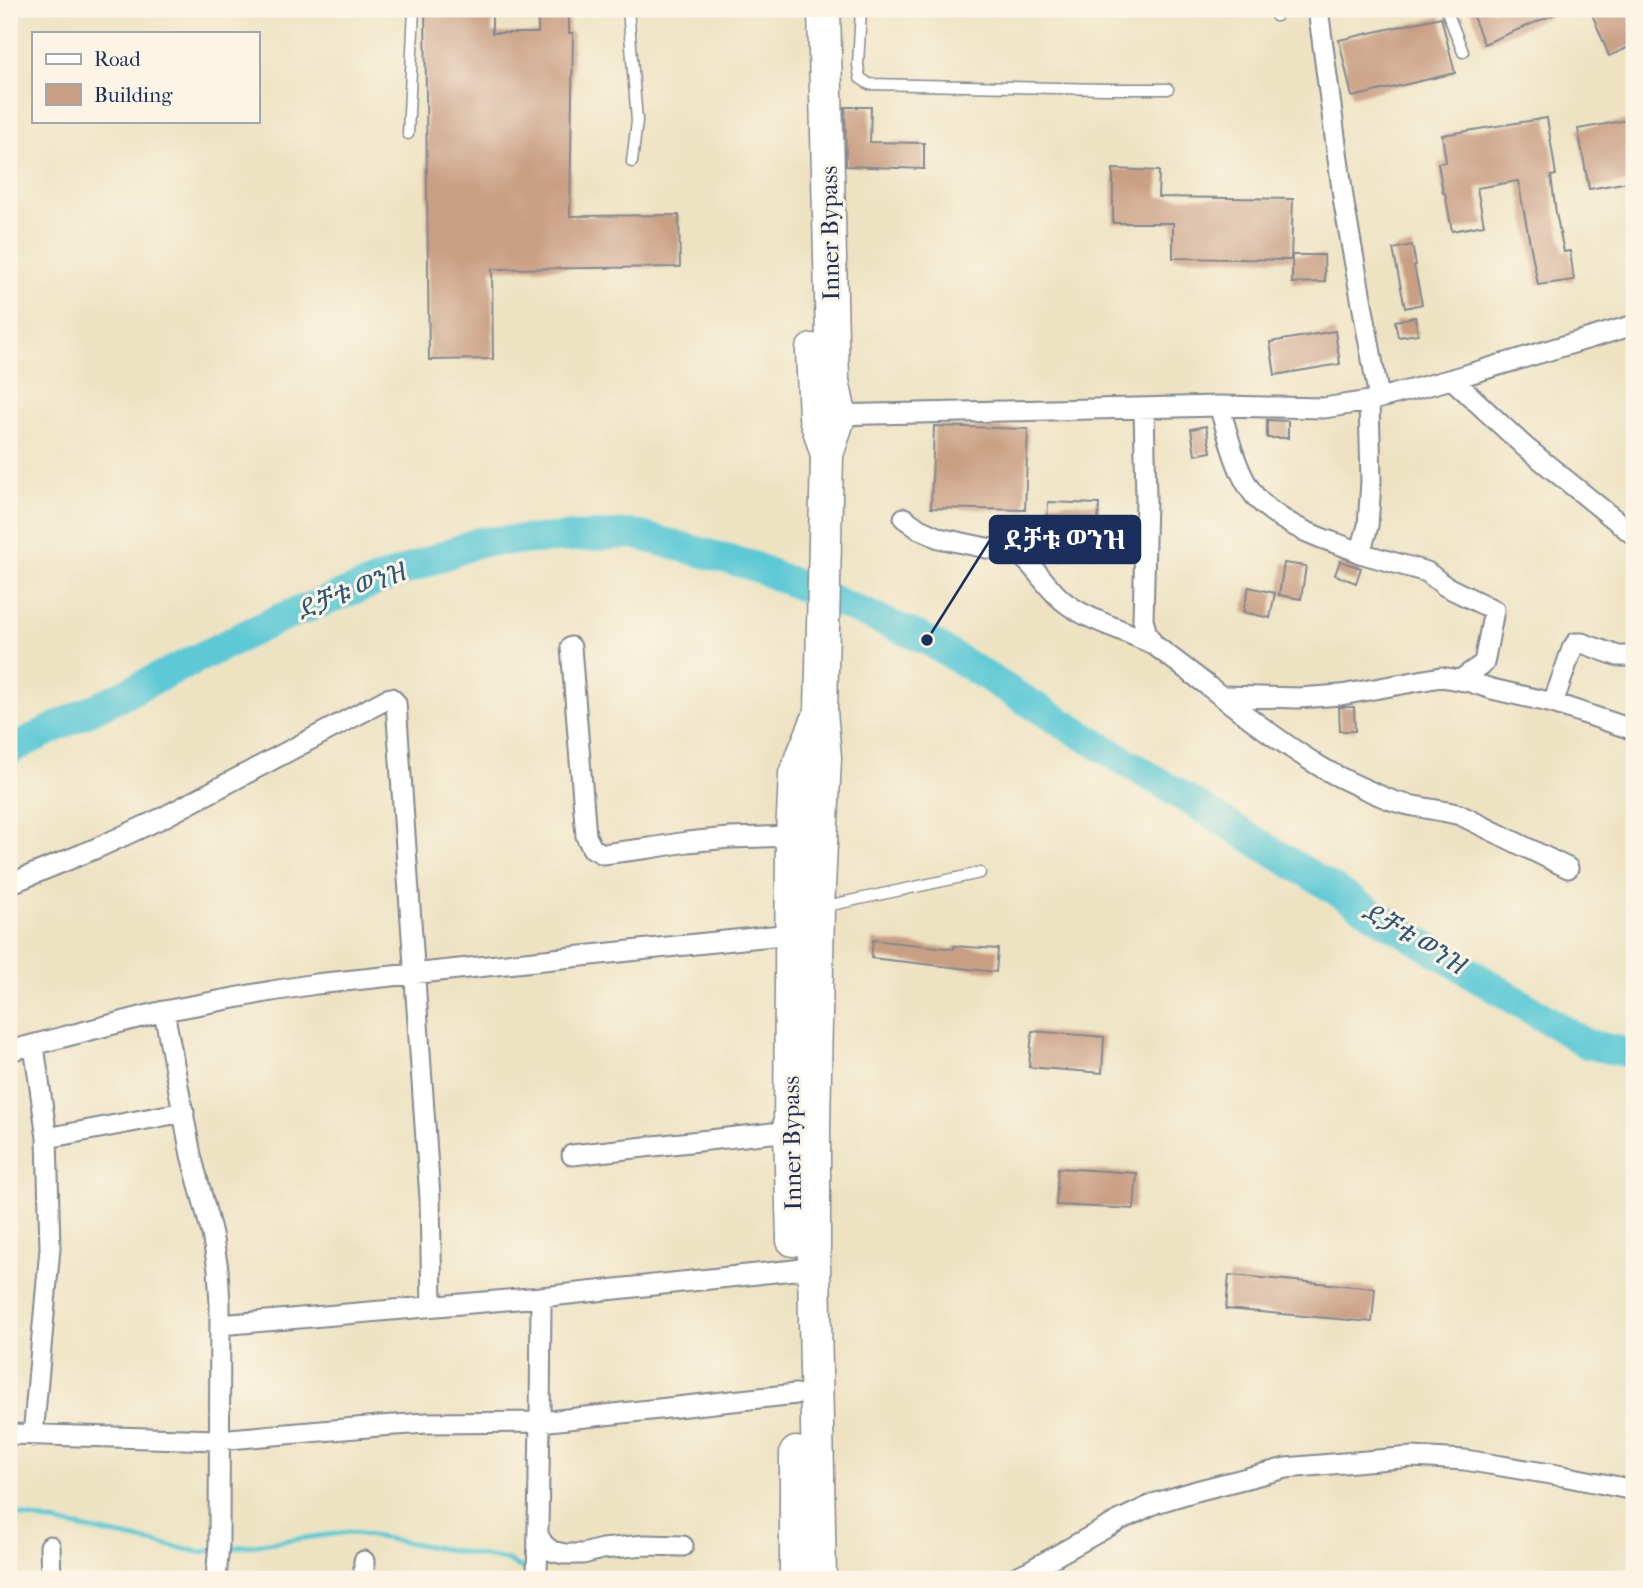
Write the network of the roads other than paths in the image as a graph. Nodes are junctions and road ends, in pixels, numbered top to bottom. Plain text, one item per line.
1 (414, 9) edge
2 (628, 9) edge
3 (805, 9) edge
4 (824, 9) edge
5 (861, 9) edge
6 (1318, 9) edge
7 (1446, 9) edge
8 (1463, 52) dead end
9 (1168, 89) dead end
10 (408, 134) dead end
11 (632, 162) dead end
12 (1634, 325) edge
13 (1452, 379) junction
14 (1374, 399) junction
15 (1219, 406) junction
16 (1144, 408) junction
17 (827, 416) junction
18 (904, 518) dead end
19 (1634, 535) edge
20 (1360, 553) junction
21 (1143, 609) junction
22 (1116, 627) junction
23 (1154, 645) junction
24 (571, 647) dead end
25 (1634, 656) edge
26 (1460, 680) junction
27 (1224, 696) junction
28 (1553, 703) junction
29 (821, 711) junction
30 (1634, 730) edge
31 (792, 836) junction
32 (1568, 868) dead end
33 (980, 873) dead end
34 (9, 884) edge
35 (818, 908) junction
36 (791, 933) junction
37 (414, 974) junction
38 (164, 1011) junction
39 (34, 1046) junction
40 (9, 1051) edge
41 (184, 1112) junction
42 (802, 1129) junction
43 (47, 1138) junction
44 (572, 1155) dead end
45 (804, 1268) junction
46 (541, 1297) junction
47 (432, 1306) junction
48 (220, 1325) junction
49 (796, 1394) junction
50 (540, 1422) junction
51 (9, 1434) edge
52 (33, 1436) junction
53 (218, 1440) junction
54 (1634, 1490) edge
55 (538, 1535) junction
56 (50, 1546) dead end
57 (682, 1546) dead end
58 (218, 1562) edge
59 (51, 1579) edge
60 (537, 1579) edge
61 (796, 1579) edge
62 (820, 1579) edge
63 (1011, 1579) edge

1 - 10 lane
2 - 11 lane
3 - 17 main road, Inner Bypass
4 - 17 main road, Inner Bypass
5 - 9 lane
6 - 14 street
7 - 8 lane
12 - 13 street
13 - 14 street
13 - 19 street
14 - 15 street
14 - 20 street
15 - 16 street
15 - 20 street
16 - 17 street
16 - 21 street
17 - 29 main road, Inner Bypass
18 - 22 street
20 - 26 street
21 - 22 street
21 - 23 street
22 - 23 street
23 - 27 street
24 - 31 street
25 - 28 street
26 - 27 street
26 - 28 street
27 - 32 street
28 - 30 street
29 - 31 main road, Inner Bypass
29 - 35 main road, Inner Bypass
31 - 36 main road, Inner Bypass
33 - 35 lane
34 - 37 street
35 - 42 main road, Inner Bypass
36 - 37 street
36 - 42 main road, Inner Bypass
37 - 38 street
37 - 47 street
38 - 39 street
38 - 41 street
39 - 40 street
39 - 43 street
41 - 43 street
41 - 48 street
42 - 44 street
42 - 45 main road, Inner Bypass
43 - 52 street
45 - 46 street
45 - 49 main road, Inner Bypass
45 - 62 main road, Inner Bypass
46 - 47 street
46 - 50 street
47 - 48 street
48 - 53 street
49 - 50 street
49 - 61 main road, Inner Bypass
50 - 53 street
50 - 55 street
51 - 52 street
52 - 53 street
53 - 58 street
54 - 63 street
55 - 57 street
55 - 60 street
56 - 59 street

